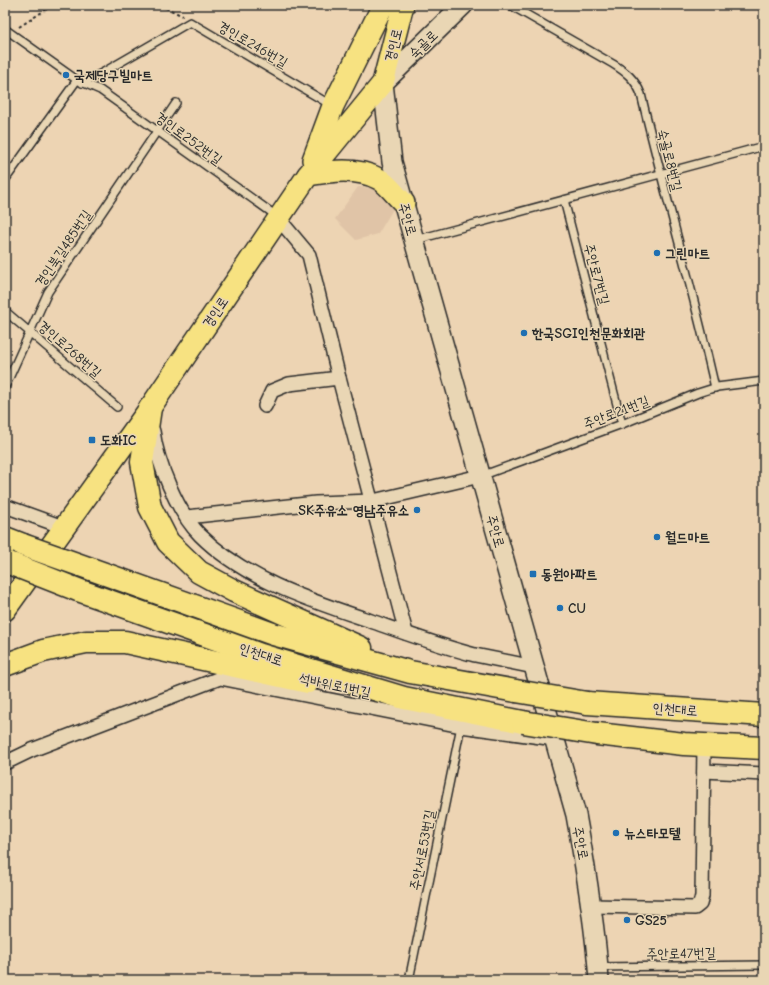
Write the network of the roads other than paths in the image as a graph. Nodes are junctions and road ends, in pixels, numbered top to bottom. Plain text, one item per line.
1 (383, 5) edge
2 (403, 5) edge
3 (463, 5) edge
4 (510, 5) edge
5 (7, 30) edge
6 (79, 81) junction
7 (383, 83) junction
8 (176, 103) dead end
9 (333, 106) junction
10 (157, 131) junction
11 (764, 146) edge
12 (660, 174) junction
13 (308, 175) junction
14 (5, 180) edge
15 (564, 200) junction
16 (404, 203) junction
17 (278, 218) junction
18 (414, 240) junction
19 (5, 311) edge
20 (30, 331) junction
21 (340, 378) junction
22 (764, 381) edge
23 (5, 387) edge
24 (715, 388) junction
25 (265, 406) dead end
26 (117, 408) dead end
27 (150, 408) junction
28 (622, 424) junction
29 (480, 476) junction
30 (373, 501) junction
31 (5, 506) edge
32 (187, 517) junction
33 (63, 527) junction
34 (14, 542) edge
35 (7, 563) edge
36 (8, 601) edge
37 (406, 633) junction
38 (5, 665) edge
39 (534, 666) junction
40 (410, 672) junction
41 (404, 698) junction
42 (764, 715) edge
43 (461, 726) junction
44 (555, 739) junction
45 (704, 745) junction
46 (764, 748) edge
47 (5, 763) edge
48 (704, 771) junction
49 (764, 774) edge
50 (592, 906) junction
51 (764, 965) edge
52 (599, 974) edge
53 (409, 980) edge

1 - 9 main road
2 - 7 main road, 경인로
3 - 7 main road, 숙골로
4 - 12 lane, 숙골로8번길
5 - 6 lane, 경인로252번길
6 - 9 lane, 경인로246번길
6 - 10 lane, 경인로252번길
6 - 14 lane
7 - 13 main road, 경인로
7 - 16 main road, 주안로
8 - 10 lane, 경인북길485번길
9 - 13 main road
10 - 17 lane, 경인로252번길
10 - 20 lane, 경인북길485번길
11 - 12 lane
12 - 15 lane
12 - 24 lane, 숙골로8번길
13 - 16 main road
13 - 17 main road, 경인로
15 - 18 lane
15 - 28 lane, 주안로7번길
16 - 18 main road, 주안로
17 - 21 street
17 - 27 main road, 경인로
18 - 29 main road, 주안로
19 - 20 lane, 경인로268번길
20 - 23 lane, 경인북길485번길
20 - 26 lane, 경인로268번길
21 - 25 street
21 - 30 street
22 - 24 lane, 주안로21번길
24 - 28 lane, 주안로21번길
27 - 32 street
27 - 33 main road, 경인로
27 - 40 highway
28 - 29 lane, 주안로21번길
29 - 30 street
29 - 39 main road, 주안로
30 - 32 street
30 - 37 street
31 - 33 street
32 - 37 street
33 - 36 main road, 경인로
34 - 40 highway, 인천대로, bridge
35 - 41 highway, 인천대로, bridge
37 - 39 street
38 - 41 highway
39 - 44 main road, 주안로
40 - 42 highway, 인천대로, bridge
41 - 45 highway, 인천대로, bridge
43 - 44 street, 석바위로1번길
43 - 47 street, 석바위로1번길
43 - 53 lane, 주안서로53번길
44 - 50 main road, 주안로
45 - 46 highway
45 - 48 street
48 - 49 street
48 - 50 street
50 - 52 main road, 주안로
51 - 52 lane, 주안로47번길

